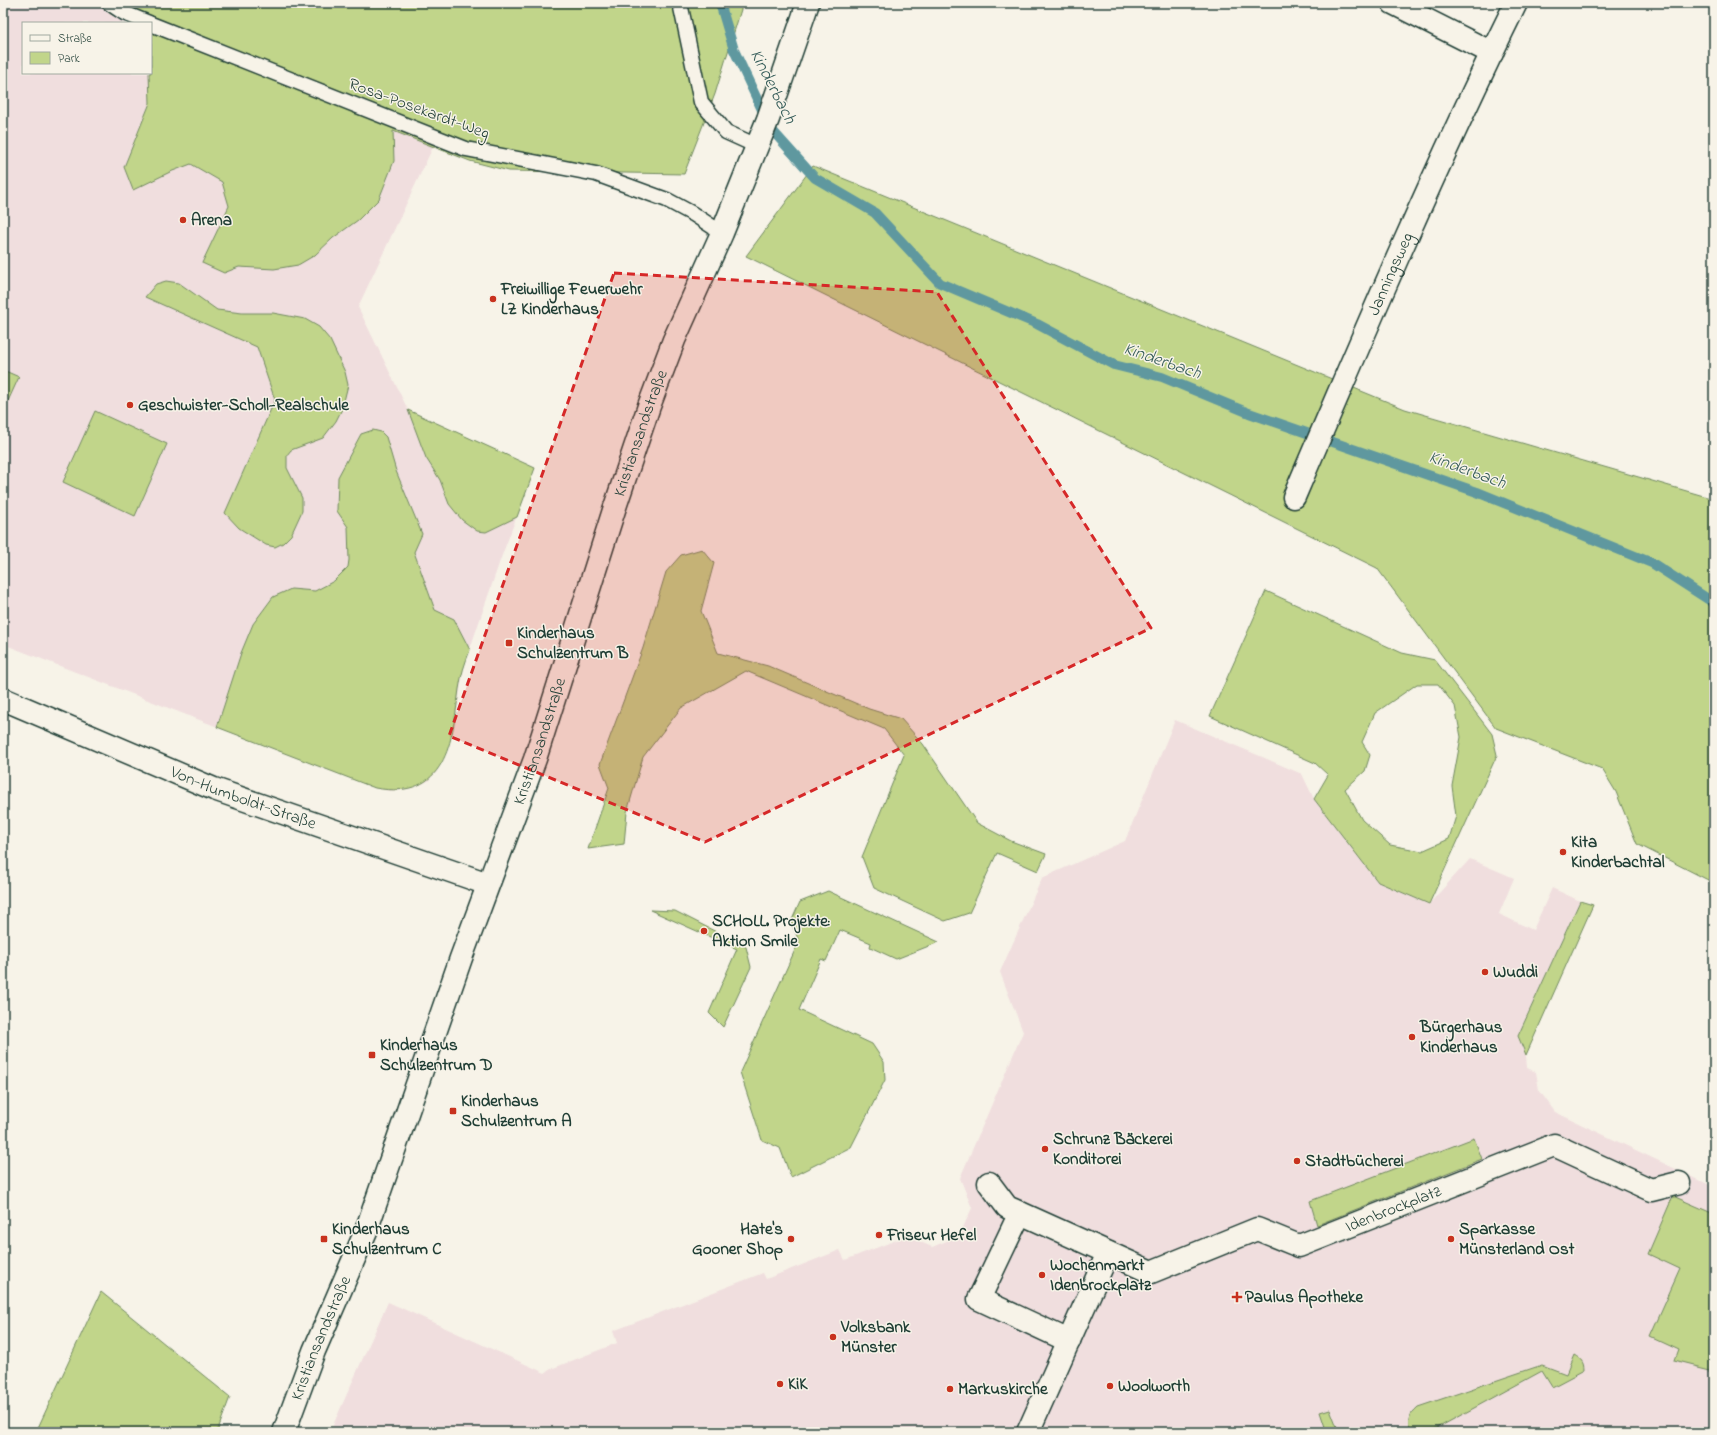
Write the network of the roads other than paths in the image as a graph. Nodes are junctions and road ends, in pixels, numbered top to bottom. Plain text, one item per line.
1 (109, 3) edge
2 (680, 3) edge
3 (808, 3) edge
4 (1393, 3) edge
5 (1516, 3) edge
6 (147, 22) edge
7 (152, 24) edge
8 (1492, 53) junction
9 (752, 146) junction
10 (722, 233) junction
11 (1294, 497) dead end
12 (3, 699) edge
13 (488, 884) junction
14 (989, 1183) dead end
15 (1678, 1184) dead end
16 (1020, 1213) junction
17 (1108, 1253) junction
18 (1069, 1341) junction
19 (284, 1432) edge
20 (1028, 1432) edge

1 - 6 lane, Rosa-Posekardt-Weg
2 - 9 lane
3 - 9 street, Kristiansandstraße
4 - 8 street
5 - 8 street, Janningsweg
7 - 10 lane, Rosa-Posekardt-Weg
8 - 11 street, Janningsweg
9 - 10 street, Kristiansandstraße
10 - 13 street, Kristiansandstraße
12 - 13 street, Von-Humboldt-Straße
13 - 19 street, Kristiansandstraße
14 - 16 street, Idenbrockplatz
15 - 17 street, Idenbrockplatz
16 - 17 street, Idenbrockplatz
16 - 18 street
17 - 18 street
18 - 20 street

